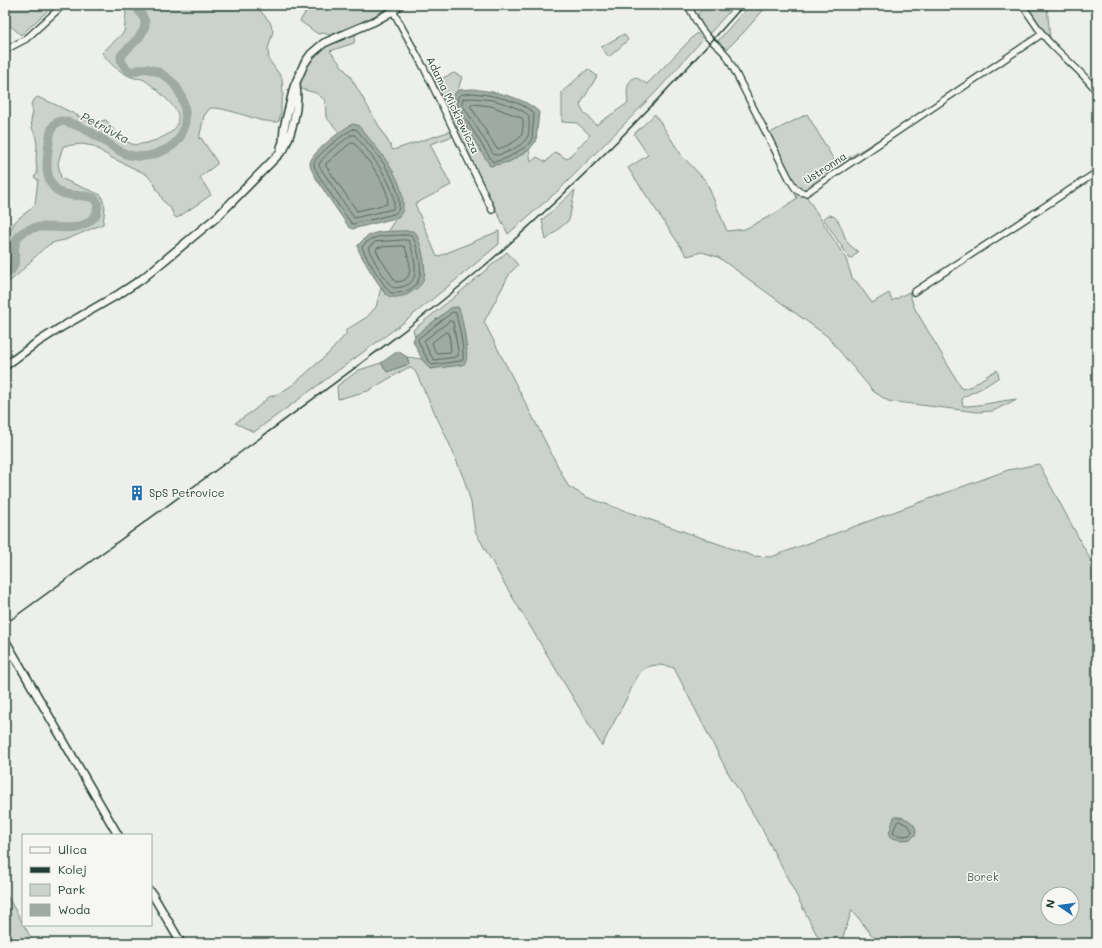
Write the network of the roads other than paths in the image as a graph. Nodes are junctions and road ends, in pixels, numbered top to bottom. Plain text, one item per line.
1 (63, 5) edge
2 (400, 5) edge
3 (688, 5) edge
4 (1022, 5) edge
5 (393, 11) junction
6 (1042, 34) junction
7 (5, 50) edge
8 (1097, 92) edge
9 (1097, 172) edge
10 (492, 210) dead end
11 (914, 292) dead end
12 (5, 366) edge
13 (5, 640) edge
14 (117, 834) edge
15 (152, 894) edge
16 (181, 943) edge

1 - 7 street
2 - 5 main road
3 - 6 street, Ustronna
4 - 6 street
5 - 10 street, Adama Mickiewicza
5 - 12 main road
6 - 8 street
9 - 11 street
13 - 14 main road
15 - 16 main road

